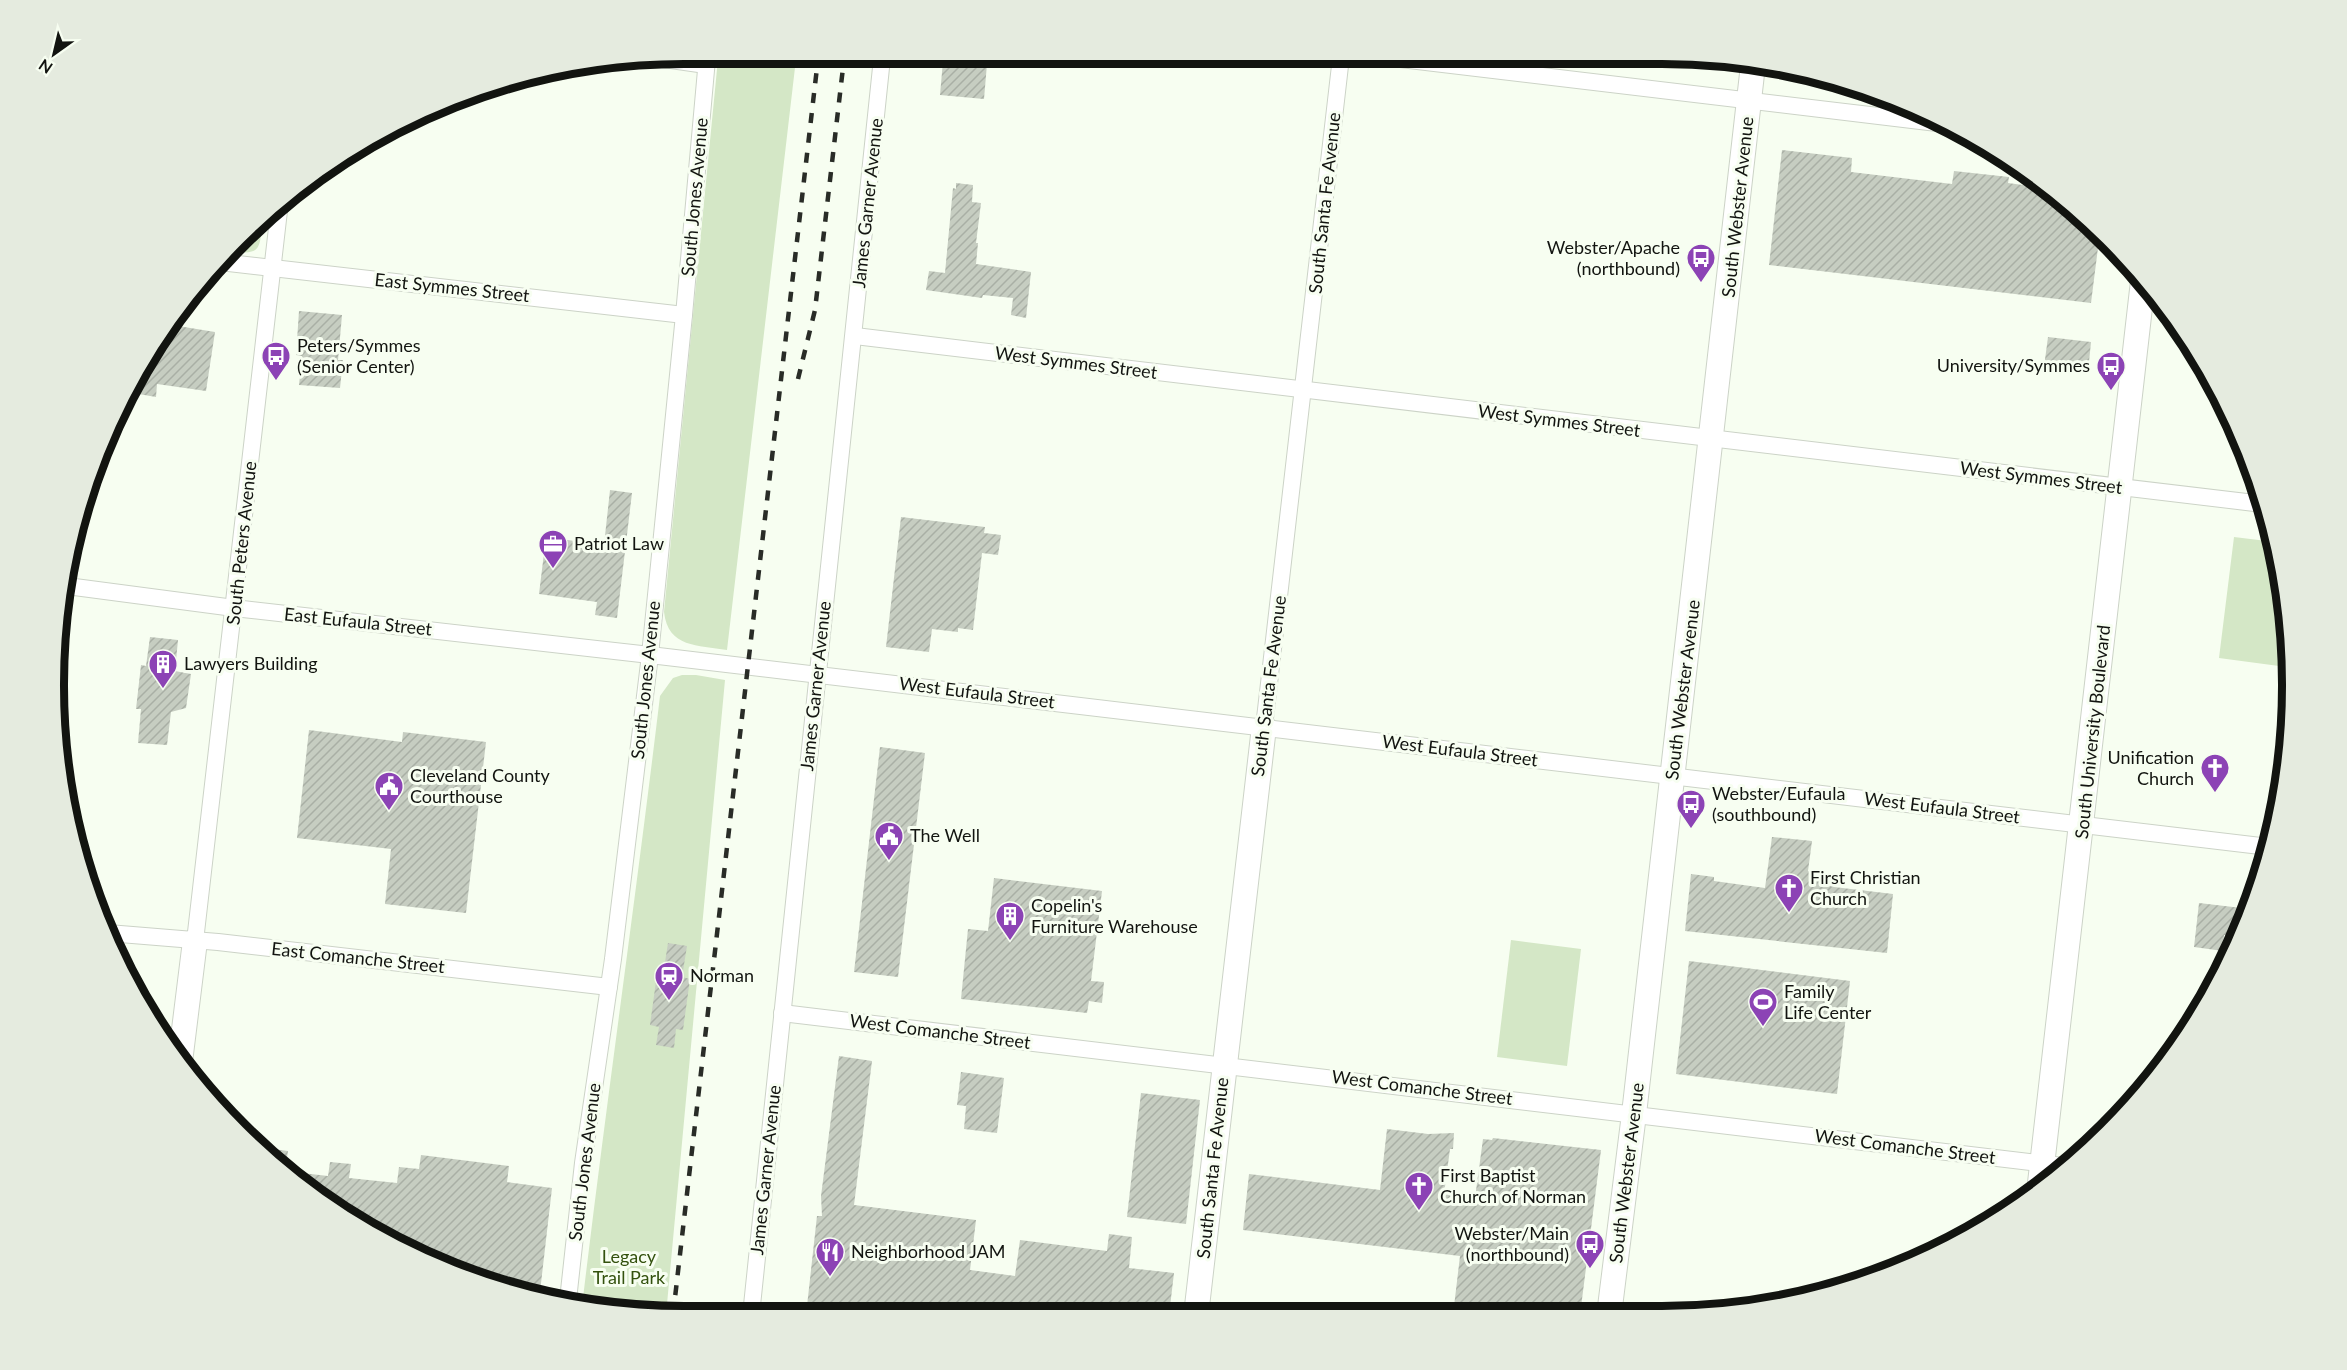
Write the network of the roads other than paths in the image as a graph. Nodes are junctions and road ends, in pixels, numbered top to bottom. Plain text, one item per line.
1 (707, 64) edge
2 (881, 64) edge
3 (1340, 64) edge
4 (1442, 64) edge
5 (1752, 71) edge
6 (1749, 101) junction
7 (1920, 121) edge
8 (278, 216) edge
9 (230, 263) edge
10 (272, 268) junction
11 (2142, 292) edge
12 (684, 315) junction
13 (855, 336) junction
14 (1304, 391) junction
15 (1712, 438) junction
16 (2119, 487) junction
17 (2255, 503) edge
18 (73, 587) edge
19 (234, 608) junction
20 (650, 655) junction
21 (818, 674) junction
22 (1264, 727) junction
23 (1672, 777) junction
24 (2082, 825) junction
25 (2261, 846) edge
26 (117, 934) edge
27 (195, 941) junction
28 (609, 987) junction
29 (782, 1013) junction
30 (182, 1048) edge
31 (1225, 1066) junction
32 (1634, 1114) junction
33 (2049, 1170) edge
34 (2048, 1171) edge
35 (569, 1295) edge
36 (752, 1306) edge
37 (1198, 1306) edge
38 (1610, 1306) edge

1 - 12 street, South Jones Avenue
2 - 13 street, James Garner Avenue
3 - 14 street, South Santa Fe Avenue
4 - 6 street
5 - 6 street, South Webster Avenue
6 - 7 street
6 - 15 street, South Webster Avenue
8 - 10 street, South Peters Avenue
9 - 10 street, East Symmes Street
10 - 12 street, East Symmes Street
10 - 19 street, South Peters Avenue
11 - 16 street, South University Boulevard
12 - 20 street, South Jones Avenue
13 - 14 street, West Symmes Street
13 - 21 street, James Garner Avenue
14 - 15 street, West Symmes Street
14 - 22 street, South Santa Fe Avenue
15 - 16 street, West Symmes Street
15 - 23 street, South Webster Avenue
16 - 17 street, West Symmes Street
16 - 24 street, South University Boulevard
18 - 19 street, East Eufaula Street
19 - 20 street, East Eufaula Street
19 - 27 street, South Peters Avenue
20 - 21 street, West Eufaula Street
20 - 28 street, South Jones Avenue
21 - 22 street, West Eufaula Street
21 - 29 street, James Garner Avenue
22 - 23 street, West Eufaula Street
22 - 31 street, South Santa Fe Avenue
23 - 24 street, West Eufaula Street
23 - 32 street, South Webster Avenue
24 - 25 street, West Eufaula Street
24 - 33 street, South University Boulevard
26 - 27 street, East Comanche Street
27 - 28 street, East Comanche Street
27 - 30 street, South Peters Avenue
28 - 35 street, South Jones Avenue
29 - 31 street, West Comanche Street
29 - 36 street, James Garner Avenue
31 - 32 street, West Comanche Street
31 - 37 street, South Santa Fe Avenue
32 - 34 street, West Comanche Street
32 - 38 street, South Webster Avenue

